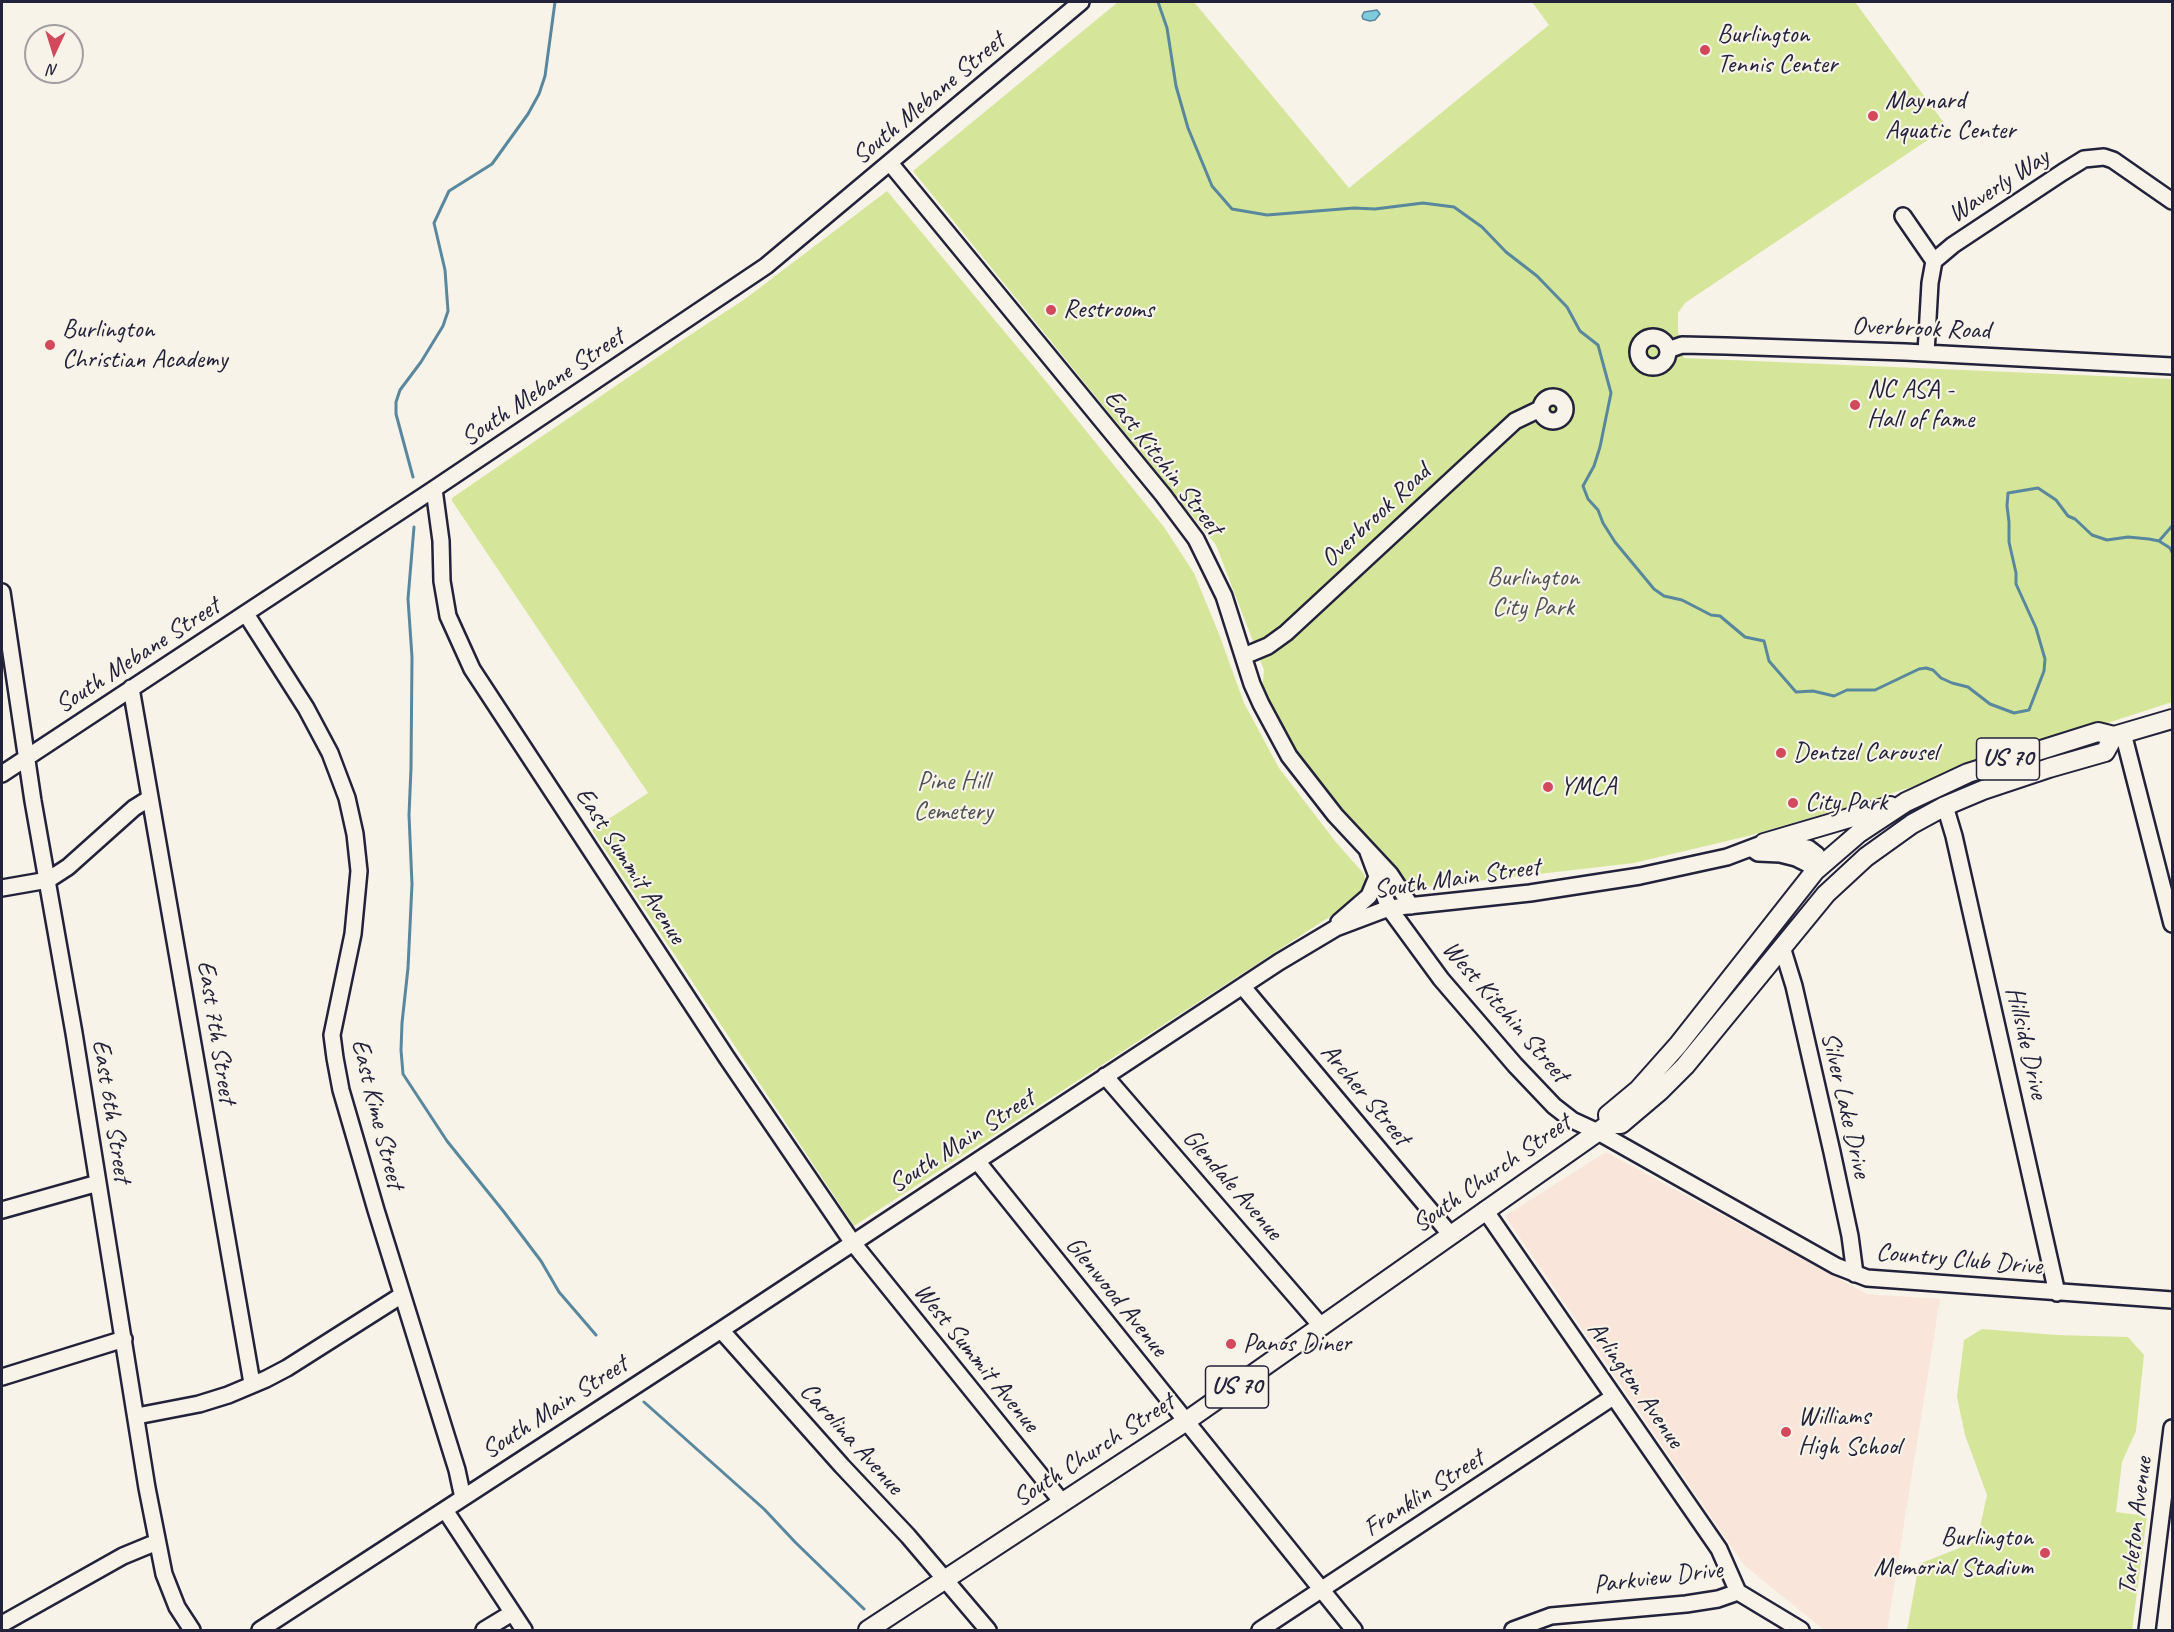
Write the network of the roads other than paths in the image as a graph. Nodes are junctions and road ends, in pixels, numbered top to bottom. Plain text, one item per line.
1 (1082, 2) edge
2 (890, 163) junction
3 (2172, 201) edge
4 (1903, 216) dead end
5 (1934, 261) junction
6 (1668, 350) dead end
7 (1926, 353) junction
8 (2172, 366) edge
9 (1540, 409) dead end
10 (435, 489) junction
11 (2, 592) edge
12 (246, 614) junction
13 (1244, 656) junction
14 (131, 688) junction
15 (2172, 719) edge
16 (2119, 735) junction
17 (26, 758) junction
18 (2, 774) edge
19 (150, 798) junction
20 (1906, 802) junction
21 (1945, 806) junction
22 (1912, 824) junction
23 (1757, 846) junction
24 (1368, 852) junction
25 (1821, 866) junction
26 (1377, 877) junction
27 (48, 880) junction
28 (2, 888) edge
29 (1411, 906) junction
30 (1389, 908) junction
31 (2172, 924) edge
32 (1326, 933) junction
33 (1794, 933) junction
34 (1782, 947) junction
35 (1243, 987) junction
36 (1105, 1076) junction
37 (1604, 1128) junction
38 (977, 1161) junction
39 (98, 1183) junction
40 (2, 1209) edge
41 (1485, 1210) junction
42 (1450, 1234) junction
43 (852, 1243) junction
44 (1855, 1274) junction
45 (2057, 1293) junction
46 (402, 1295) junction
47 (2172, 1300) edge
48 (1322, 1327) junction
49 (721, 1330) junction
50 (124, 1338) junction
51 (2, 1377) edge
52 (252, 1383) junction
53 (1613, 1397) junction
54 (137, 1416) junction
55 (1185, 1422) junction
56 (2172, 1428) edge
57 (463, 1498) junction
58 (1062, 1502) junction
59 (445, 1510) junction
60 (157, 1542) junction
61 (945, 1580) junction
62 (1321, 1590) junction
63 (1738, 1592) junction
64 (512, 1613) junction
65 (2, 1624) edge
66 (192, 1630) edge
67 (260, 1630) edge
68 (484, 1630) edge
69 (524, 1630) edge
70 (868, 1630) edge
71 (988, 1630) edge
72 (1260, 1630) edge
73 (1354, 1630) edge
74 (1513, 1630) edge
75 (1801, 1630) edge
76 (2147, 1630) edge

1 - 2 street, South Mebane Street
2 - 10 street, South Mebane Street
2 - 13 street, East Kitchin Street
3 - 5 street, Waverly Way
4 - 5 street
5 - 7 street
6 - 7 street, Overbrook Road
7 - 8 street, Overbrook Road
9 - 13 street, Overbrook Road
10 - 12 street, South Mebane Street
10 - 43 street, East Summit Avenue
11 - 17 street, East 6th Street
12 - 14 street, South Mebane Street
12 - 46 street, East Kime Street
13 - 24 street, East Kitchin Street
14 - 17 street, South Mebane Street
14 - 19 street, East 7th Street
15 - 16 main road, South Church Street / US 70
16 - 20 main road, South Church Street / US 70
16 - 21 main road, South Church Street / US 70
16 - 31 street
17 - 18 street, South Mebane Street
17 - 27 street, East 6th Street
19 - 27 street
19 - 52 street, East 7th Street
20 - 23 main road
20 - 25 main road, South Church Street / US 70
21 - 22 main road, South Church Street / US 70
21 - 45 street, Hillside Drive
22 - 25 main road
22 - 33 main road, South Church Street / US 70
23 - 25 street, South Main Street
23 - 29 street, South Main Street
24 - 26 street, East Kitchin Street
24 - 29 street, East Kitchin Street
25 - 33 main road
25 - 37 main road, South Church Street / US 70
26 - 30 street, East Kitchin Street
26 - 32 street
27 - 28 street
27 - 39 street, East 6th Street
29 - 30 street, South Main Street
30 - 32 street, South Main Street
30 - 37 street, West Kitchin Street
32 - 35 street, South Main Street
33 - 34 main road, South Church Street / US 70
34 - 37 main road, South Church Street / US 70
34 - 44 street, Silver Lake Drive
35 - 36 street, South Main Street
35 - 42 street, Archer Street
36 - 38 street, South Main Street
36 - 48 street, Glendale Avenue
37 - 41 main road, South Church Street / US 70
37 - 44 street, Country Club Drive
38 - 43 street, South Main Street
38 - 55 street, Glenwood Avenue
39 - 40 street
39 - 50 street, East 6th Street
41 - 42 main road, South Church Street / US 70
41 - 53 street, Arlington Avenue
42 - 48 main road, South Church Street / US 70
43 - 49 street, South Main Street
43 - 58 street, West Summit Avenue
44 - 45 street, Country Club Drive
45 - 47 street, Country Club Drive
46 - 52 street
46 - 57 street, East Kime Street
48 - 55 main road, South Church Street / US 70
49 - 57 street, South Main Street
49 - 61 street, Carolina Avenue
50 - 51 street
50 - 54 street, East 6th Street
52 - 54 street
53 - 62 street, Franklin Street
53 - 63 street, Arlington Avenue
54 - 60 street, East 6th Street
55 - 58 main road, South Church Street / US 70
55 - 62 street, Glenwood Avenue
56 - 76 street, Tarleton Avenue
57 - 59 street, South Main Street
58 - 61 main road, South Church Street / US 70
59 - 64 street
59 - 67 street, South Main Street
60 - 65 street
60 - 66 street, East 6th Street
61 - 70 main road, South Church Street / US 70
61 - 71 street, Carolina Avenue
62 - 72 street, Franklin Street
62 - 73 street, Glenwood Avenue
63 - 74 street, Parkview Drive
63 - 75 street, Parkview Drive
64 - 68 street
64 - 69 street

